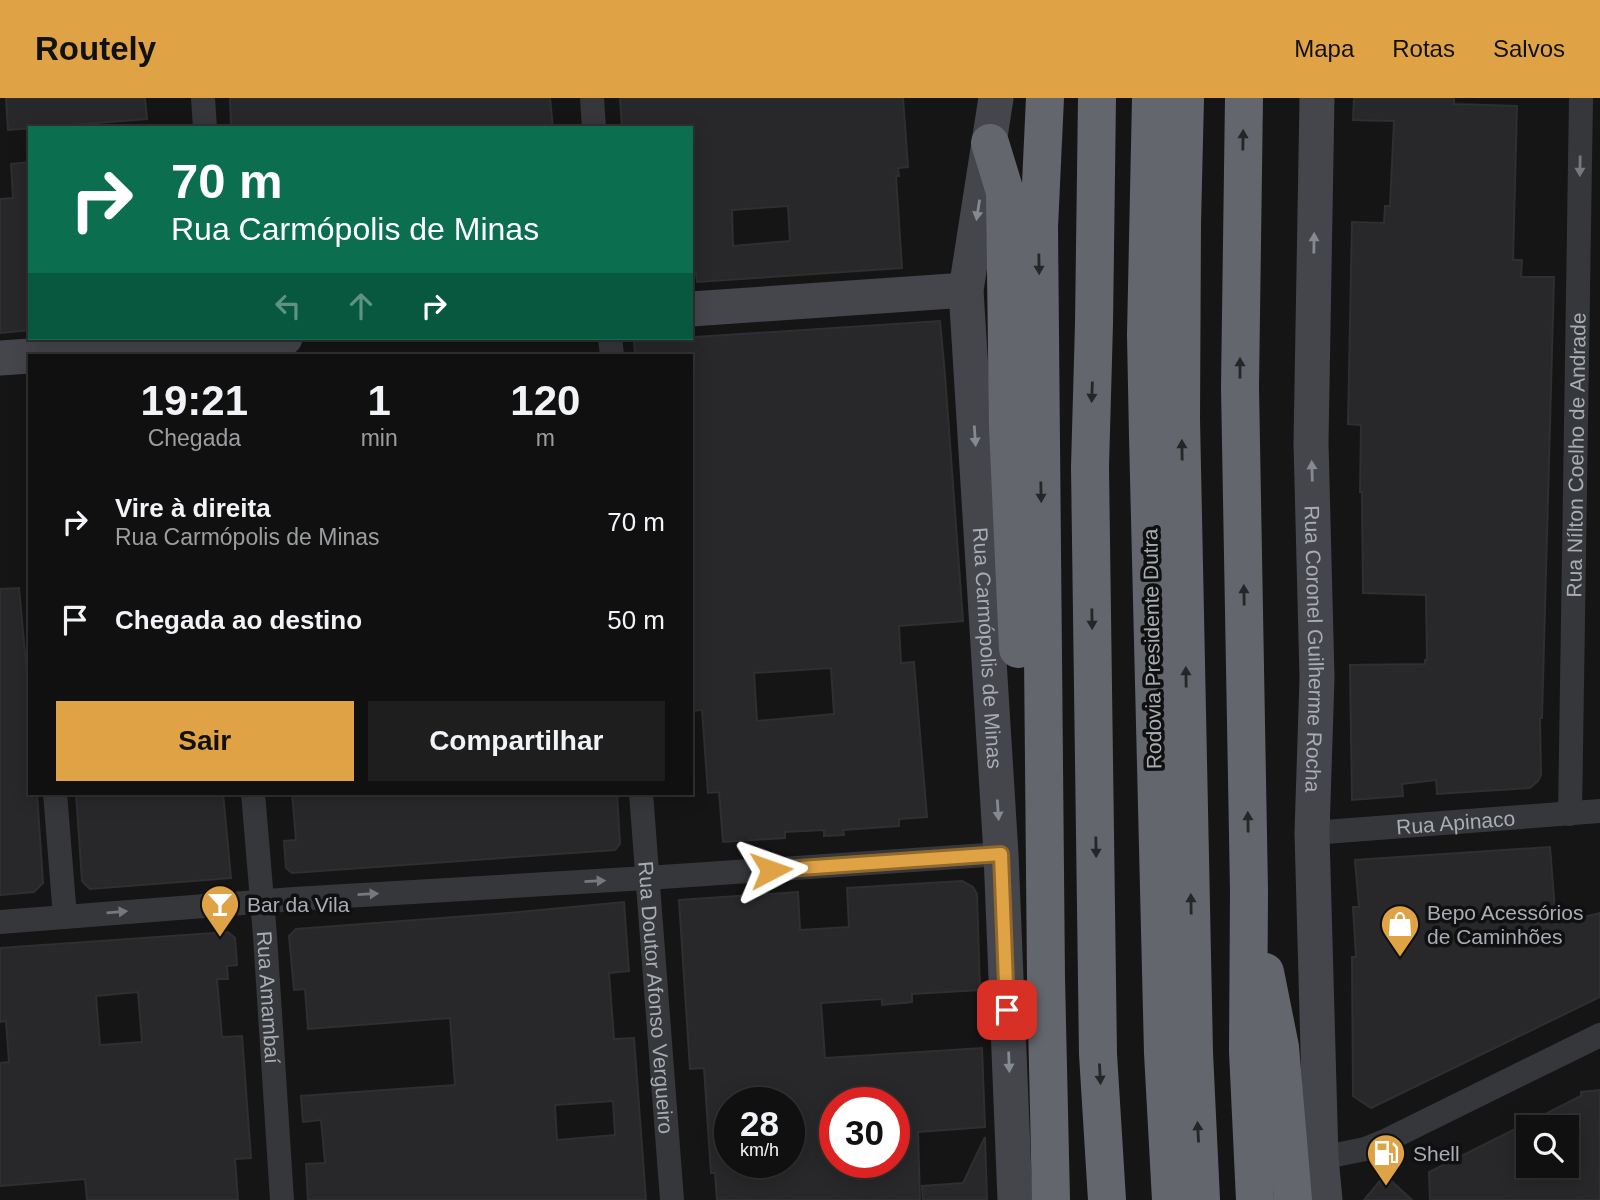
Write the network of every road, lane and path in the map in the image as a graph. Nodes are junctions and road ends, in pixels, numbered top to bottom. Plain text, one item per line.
1 (203, 98) edge
2 (592, 98) edge
3 (996, 98) edge
4 (1045, 98) edge
5 (1097, 98) edge
6 (1151, 98) edge
7 (1185, 98) edge
8 (1244, 98) edge
9 (1317, 98) edge
10 (1581, 98) edge
11 (205, 126) edge
12 (594, 126) edge
13 (990, 142) junction
14 (966, 290) junction
15 (693, 309) edge
16 (266, 340) edge
17 (220, 345) edge
18 (55, 354) edge
19 (28, 356) edge
20 (0, 358) edge
21 (1153, 706) junction
22 (55, 795) edge
23 (253, 795) edge
24 (641, 795) edge
25 (1600, 811) edge
26 (1570, 814) junction
27 (1312, 833) junction
28 (1001, 854) junction
29 (647, 878) junction
30 (1249, 891) junction
31 (261, 901) junction
32 (65, 917) junction
33 (0, 922) edge
34 (1046, 978) junction
35 (1600, 1035) edge
36 (1321, 1158) junction
37 (282, 1200) edge
38 (672, 1200) edge
39 (1015, 1200) edge
40 (1051, 1200) edge
41 (1107, 1200) edge
42 (1144, 1200) edge
43 (1171, 1200) edge
44 (1201, 1200) edge
45 (1255, 1200) edge
46 (1293, 1200) edge
47 (1325, 1200) edge

1 - 11 street
2 - 12 street
3 - 13 main road, Rua Carmópolis de Minas
4 -> 34 highway
5 -> 41 highway
6 - 21 highway, Rodovia Presidente Dutra
44 -> 7 highway, Rodovia Presidente Dutra
30 -> 8 highway
27 -> 9 main road, Rua Coronel Guilherme Rocha
10 -> 26 street, Rua Nílton Coelho de Andrade
13 -> 14 main road, Rua Carmópolis de Minas
13 - 34 highway
14 - 15 main road
14 -> 28 main road, Rua Carmópolis de Minas
16 - 17 main road
17 - 18 main road
19 - 20 main road
21 - 42 highway
21 - 43 highway, Rodovia Presidente Dutra
22 - 32 street
23 - 31 street, Rua Amambaí
24 - 29 street, Rua Doutor Afonso Vergueiro
25 - 26 street, Rua Apinaco
26 - 27 street, Rua Apinaco
27 - 36 main road, Rua Coronel Guilherme Rocha
28 - 29 street
28 -> 39 main road, Rua Carmópolis de Minas
31 -> 29 street
29 - 38 street, Rua Doutor Afonso Vergueiro
30 - 45 highway
30 - 46 highway
32 -> 31 street
31 - 37 street, Rua Amambaí
32 - 33 street
34 - 40 highway
35 - 36 street
36 - 47 main road, Rua Coronel Guilherme Rocha

